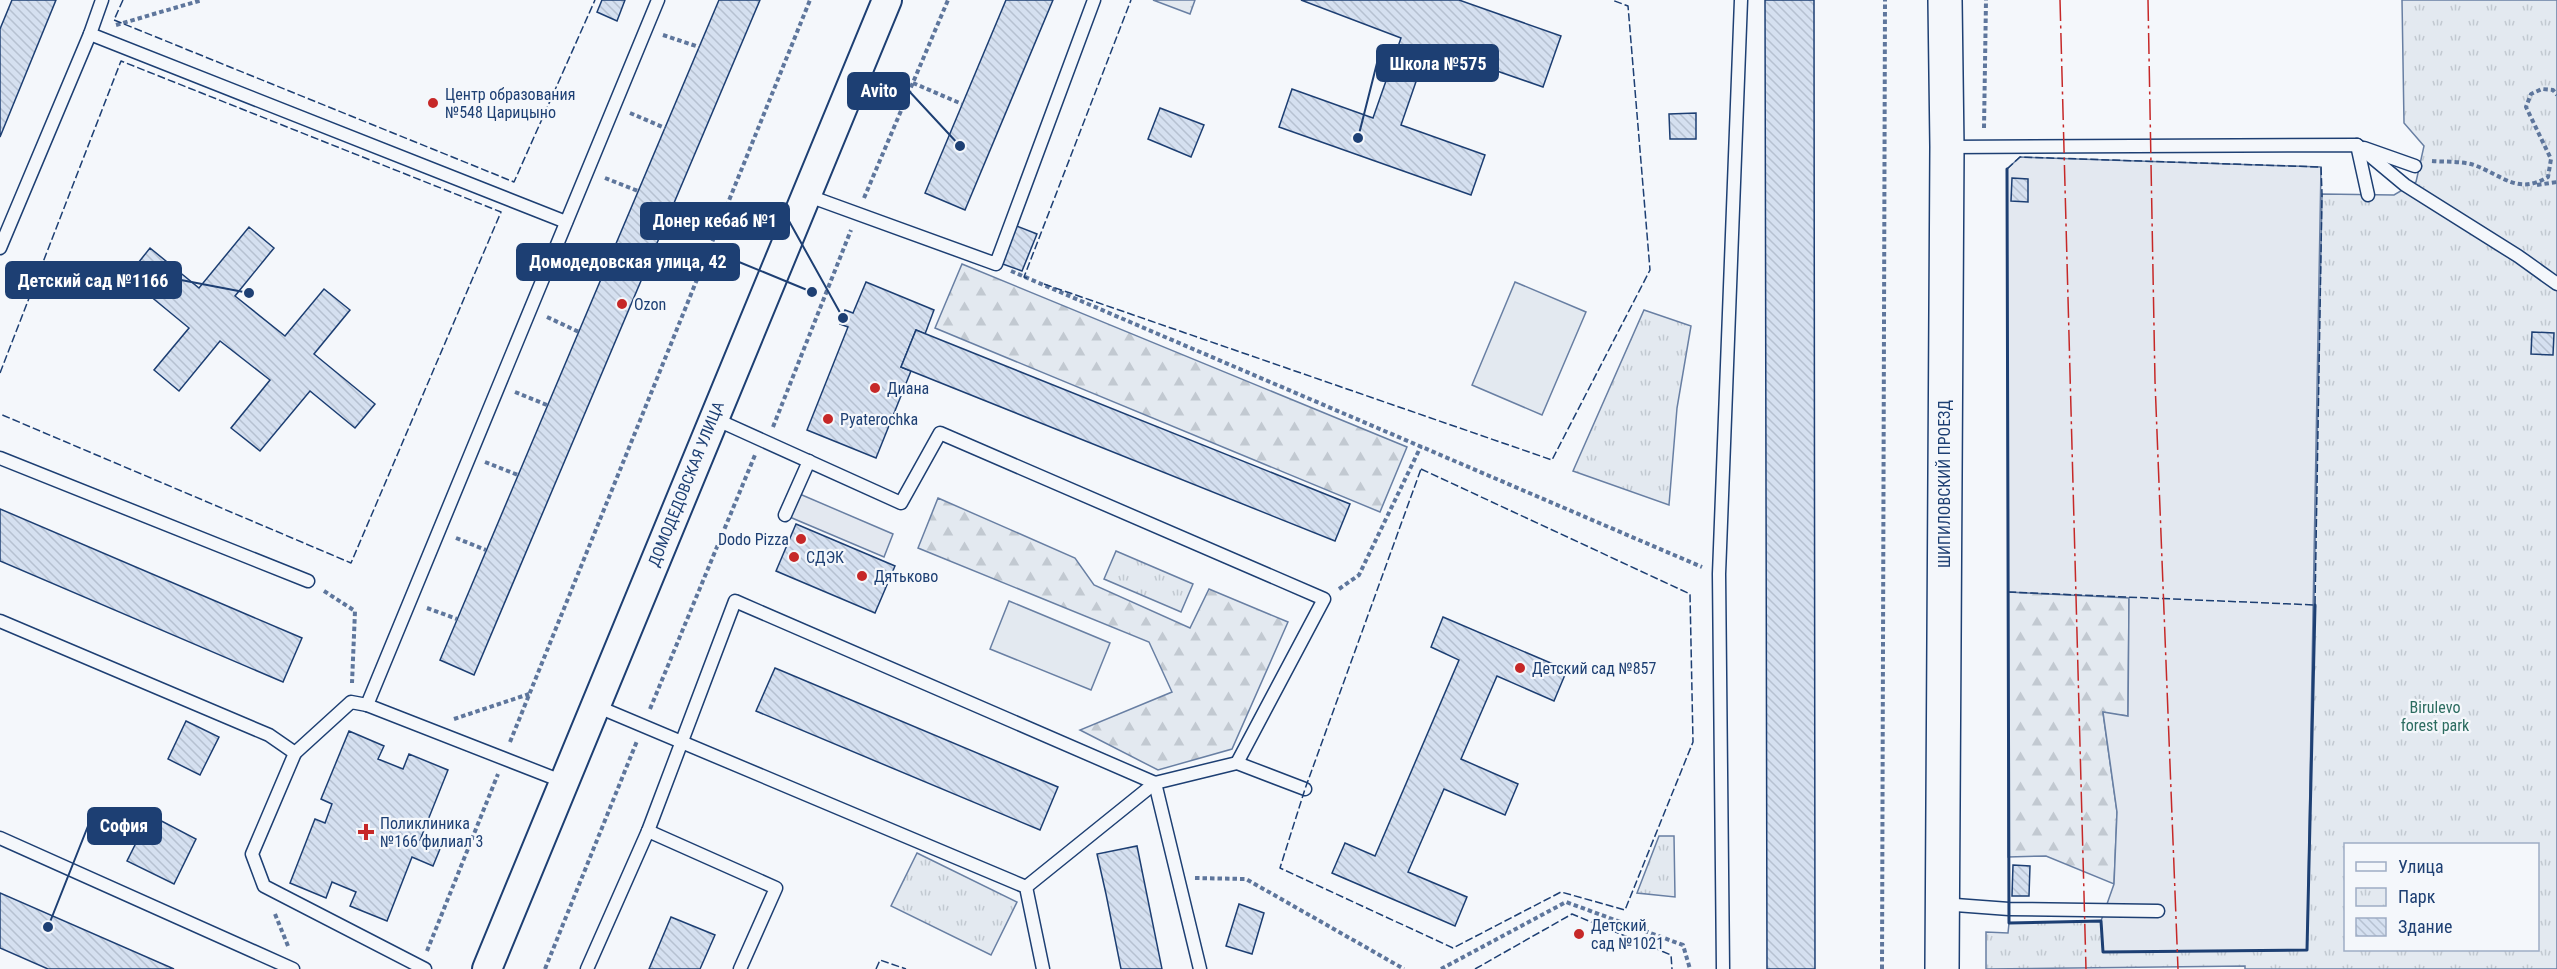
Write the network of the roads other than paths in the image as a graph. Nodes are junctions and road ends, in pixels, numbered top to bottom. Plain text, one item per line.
1 (102, 0) edge
2 (658, 0) edge
3 (887, 0) edge
4 (1094, 0) edge
5 (1741, 0) edge
6 (1945, 0) edge
7 (90, 34) junction
8 (2357, 145) junction
9 (1947, 147) junction
10 (2415, 166) road end
11 (806, 195) junction
12 (2368, 195) dead end
13 (566, 222) junction
14 (0, 248) edge
15 (2557, 284) edge
16 (713, 418) junction
17 (0, 458) edge
18 (809, 461) junction
19 (785, 515) dead end
20 (308, 581) road end
21 (0, 621) edge
22 (366, 705) junction
23 (595, 705) junction
24 (683, 743) junction
25 (295, 753) junction
26 (1237, 763) junction
27 (564, 782) junction
28 (1155, 783) junction
29 (1305, 789) dead end
30 (648, 831) junction
31 (0, 838) edge
32 (1026, 887) junction
33 (1941, 904) junction
34 (2158, 911) dead end
35 (423, 968) edge
36 (292, 969) edge
37 (487, 969) edge
38 (587, 969) edge
39 (740, 969) edge
40 (1043, 969) edge
41 (1200, 969) edge
42 (1723, 969) edge
43 (1942, 969) edge

1 - 7 lane
2 - 13 lane
3 - 11 street, ДОМОДЕДОВСКАЯ УЛИЦА
4 - 11 lane
5 - 42 lane
6 - 9 main road, ШИПИЛОВСКИЙ ПРОЕЗД
7 - 13 lane
7 - 14 lane
8 - 9 lane
8 - 10 lane
8 - 12 lane
8 - 15 lane
9 - 33 main road, ШИПИЛОВСКИЙ ПРОЕЗД
11 - 16 street, ДОМОДЕДОВСКАЯ УЛИЦА
13 - 22 lane
16 - 18 lane
16 - 23 street, ДОМОДЕДОВСКАЯ УЛИЦА
17 - 20 lane
18 - 19 lane
18 - 26 lane
21 - 25 lane
22 - 25 lane
22 - 27 lane
23 - 24 lane
23 - 27 street, ДОМОДЕДОВСКАЯ УЛИЦА
24 - 28 lane
24 - 30 lane
24 - 32 lane
25 - 35 lane
26 - 28 lane
26 - 29 lane
27 - 37 street, ДОМОДЕДОВСКАЯ УЛИЦА
28 - 32 lane
28 - 41 lane
30 - 38 lane
30 - 39 lane
31 - 36 lane
32 - 40 lane
33 - 34 lane
33 - 43 main road, ШИПИЛОВСКИЙ ПРОЕЗД

